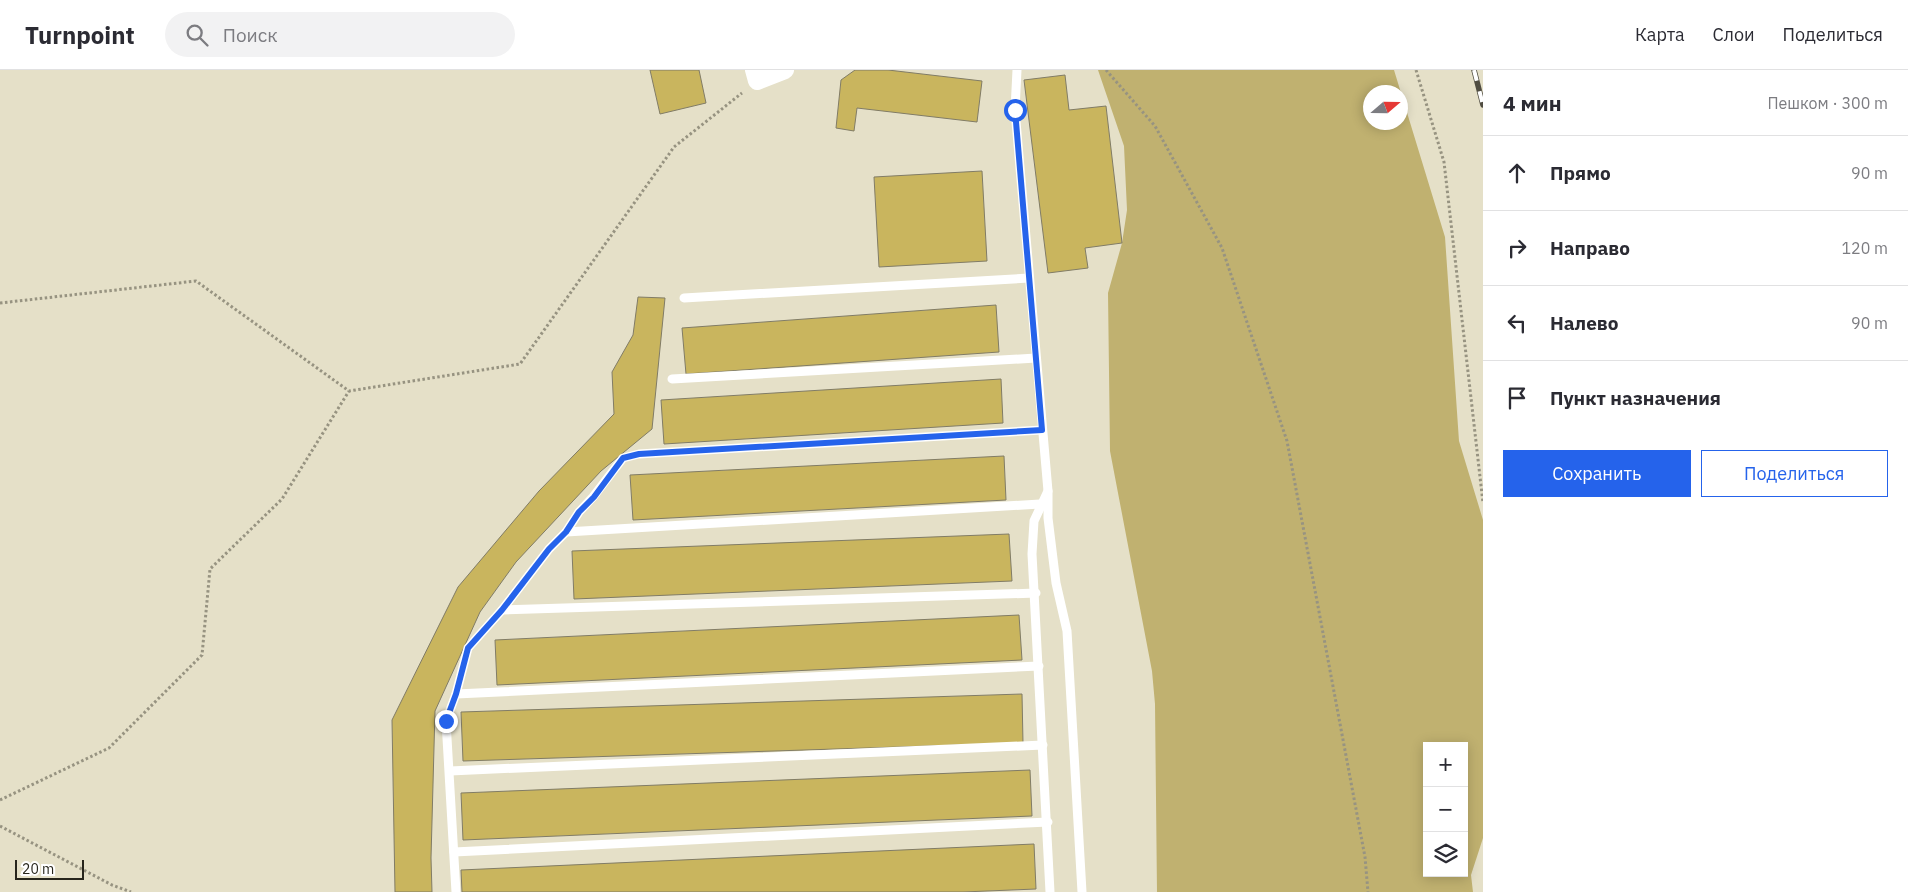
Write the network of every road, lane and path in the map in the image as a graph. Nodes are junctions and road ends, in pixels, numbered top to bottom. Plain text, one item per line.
1 (785, 70) edge
2 (1017, 70) edge
3 (1106, 70) edge
4 (1416, 70) edge
5 (756, 76) edge
6 (1029, 278) junction
7 (684, 298) dead end
8 (0, 303) edge
9 (1036, 358) junction
10 (672, 379) dead end
11 (350, 391) junction
12 (1042, 430) junction
13 (1048, 491) junction
14 (1483, 503) edge
15 (1040, 504) junction
16 (566, 532) junction
17 (1036, 593) junction
18 (502, 610) junction
19 (1039, 666) junction
20 (456, 694) junction
21 (1043, 745) junction
22 (450, 772) junction
23 (0, 800) edge
24 (1048, 822) junction
25 (0, 826) edge
26 (454, 852) junction
27 (131, 892) edge
28 (456, 892) edge
29 (1050, 892) edge
30 (1082, 892) edge
31 (1368, 892) edge

1 - 5 street
2 - 6 lane
3 - 31 path
4 - 14 path
5 - 11 path
6 - 7 lane
6 - 9 lane
8 - 11 path
9 - 10 lane
9 - 12 lane
11 - 23 path
12 - 13 lane
12 - 16 lane
13 - 15 lane
13 - 30 lane
15 - 16 lane
15 - 17 lane
16 - 18 lane
17 - 18 lane
17 - 19 lane
18 - 20 lane
19 - 20 lane
19 - 21 lane
20 - 22 lane
21 - 22 lane
21 - 24 lane
22 - 26 lane
24 - 26 lane
24 - 29 lane
25 - 27 path
26 - 28 lane

